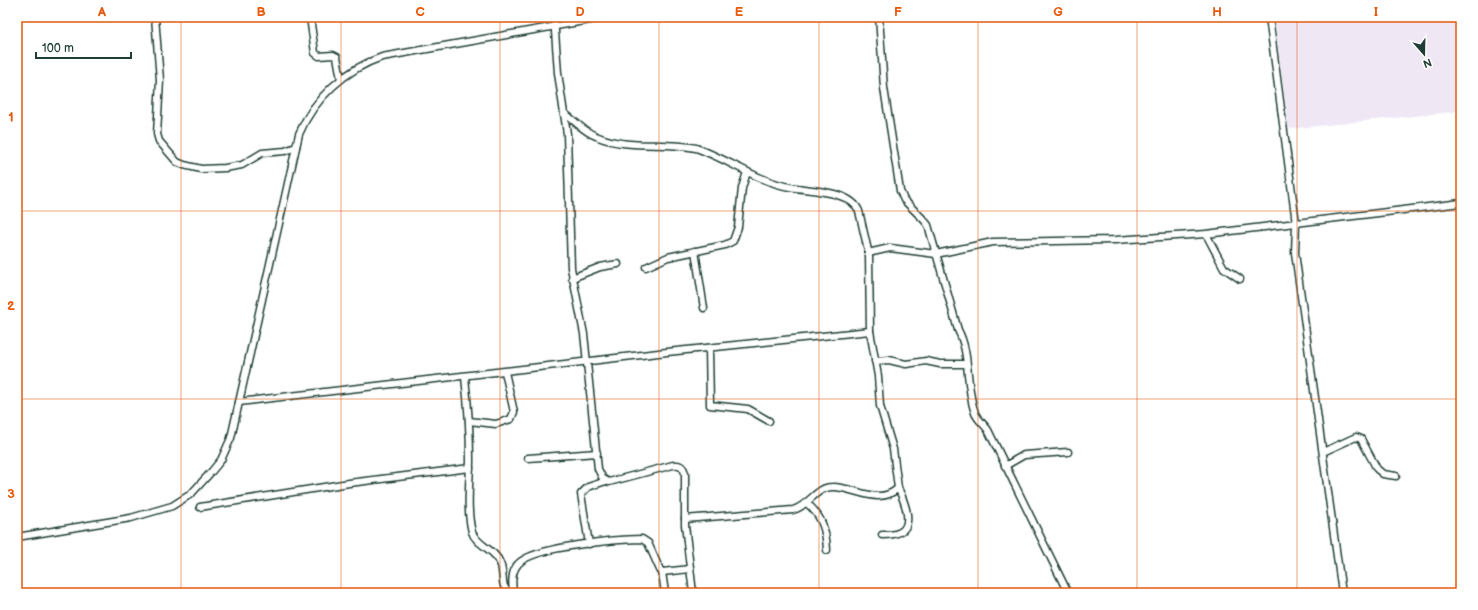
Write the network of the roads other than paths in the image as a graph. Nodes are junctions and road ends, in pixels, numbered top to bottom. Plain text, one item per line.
1 (156, 17) edge
2 (310, 17) edge
3 (554, 17) edge
4 (607, 17) edge
5 (879, 17) edge
6 (1269, 17) edge
7 (554, 27) junction
8 (341, 79) junction
9 (564, 113) junction
10 (296, 147) junction
11 (747, 172) junction
12 (1461, 203) edge
13 (1296, 223) junction
14 (1206, 234) junction
15 (695, 251) junction
16 (868, 252) junction
17 (936, 254) junction
18 (618, 264) dead end
19 (646, 267) dead end
20 (572, 278) junction
21 (1240, 280) dead end
22 (704, 308) dead end
23 (870, 331) junction
24 (710, 348) junction
25 (874, 361) junction
26 (587, 362) junction
27 (965, 364) junction
28 (505, 372) junction
29 (465, 377) junction
30 (239, 402) junction
31 (469, 421) junction
32 (769, 421) dead end
33 (1323, 450) junction
34 (1068, 452) dead end
35 (597, 453) junction
36 (528, 458) dead end
37 (1005, 466) junction
38 (470, 468) junction
39 (1396, 476) dead end
40 (606, 481) junction
41 (898, 488) junction
42 (807, 503) junction
43 (200, 507) dead end
44 (685, 519) junction
45 (882, 535) dead end
46 (17, 537) edge
47 (589, 544) junction
48 (827, 550) dead end
49 (690, 569) junction
50 (662, 572) junction
51 (510, 593) edge
52 (513, 593) edge
53 (665, 593) edge
54 (693, 593) edge
55 (1068, 593) edge
56 (1342, 593) edge

1 - 10 street
2 - 8 street
3 - 7 street
4 - 7 street
5 - 17 street
6 - 13 street
7 - 8 street
7 - 9 street
8 - 10 street
9 - 11 street
9 - 20 street
10 - 30 street
11 - 15 street
11 - 16 street
12 - 13 street
13 - 14 street
13 - 33 street
14 - 17 street
14 - 21 street
15 - 19 street
15 - 22 street
16 - 17 street
16 - 23 street
17 - 27 street
18 - 20 street
20 - 26 street
23 - 24 street
23 - 25 street
24 - 26 street
24 - 32 street
25 - 27 street
25 - 41 street
26 - 28 street
26 - 35 street
27 - 37 street
28 - 29 street
28 - 31 street
29 - 30 street
29 - 31 street
30 - 46 street
31 - 38 street
33 - 39 street
33 - 56 street
34 - 37 street
35 - 36 street
35 - 40 street
37 - 55 street
38 - 43 street
38 - 51 street
40 - 44 street
40 - 47 street
41 - 42 street
41 - 45 street
42 - 44 street
42 - 48 street
44 - 49 street
47 - 50 street
47 - 52 street
49 - 50 street
49 - 54 street
50 - 53 street

